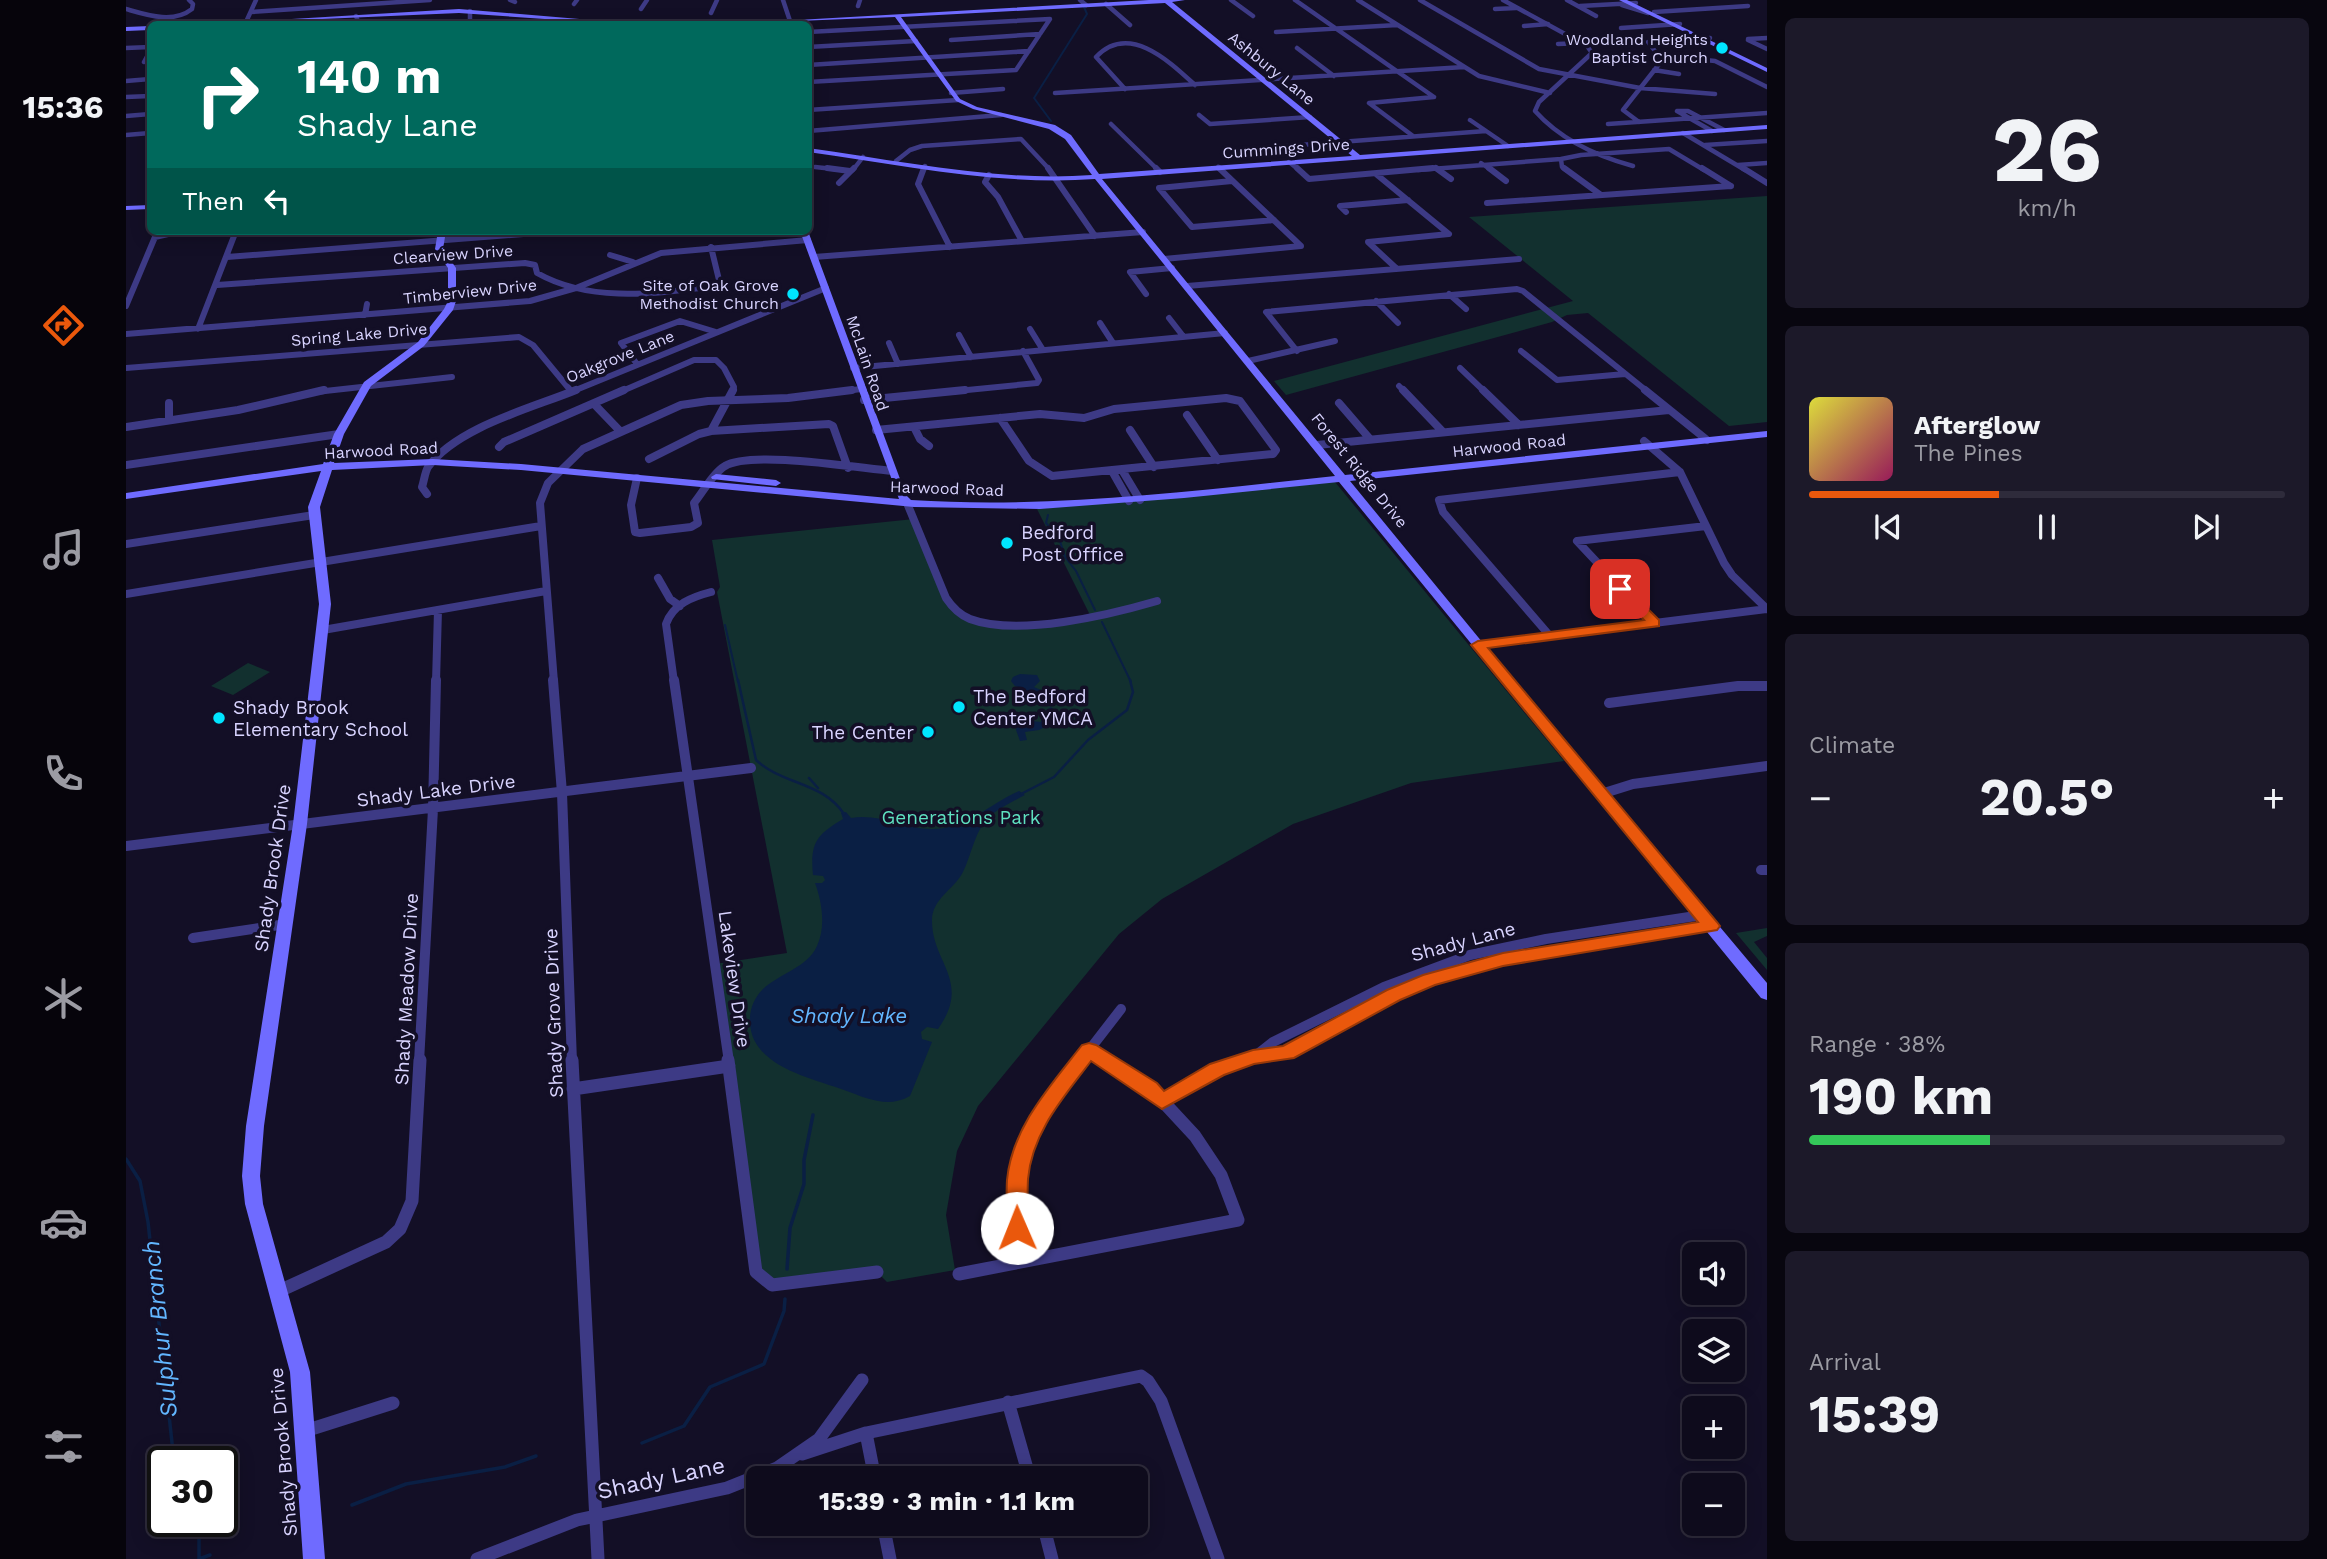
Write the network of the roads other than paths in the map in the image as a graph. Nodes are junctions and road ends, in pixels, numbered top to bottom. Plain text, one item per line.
1 (189, 0) edge
2 (256, 0) edge
3 (430, 0) edge
4 (471, 0) edge
5 (647, 0) edge
6 (717, 0) edge
7 (782, 0) edge
8 (860, 0) edge
9 (1182, 0) edge
10 (1231, 0) edge
11 (1295, 0) edge
12 (1359, 0) edge
13 (1420, 0) edge
14 (1503, 0) edge
15 (1567, 0) edge
16 (1612, 0) edge
17 (1737, 0) edge
18 (1167, 1) edge
19 (1627, 2) edge
20 (1083, 3) edge
21 (1106, 4) junction
22 (858, 6) dead end
23 (1580, 6) junction
24 (1518, 8) junction
25 (641, 9) dead end
26 (1495, 9) dead end
27 (470, 11) junction
28 (126, 12) edge
29 (251, 12) junction
30 (1651, 12) junction
31 (711, 13) dead end
32 (356, 16) junction
33 (897, 16) junction
34 (1253, 16) dead end
35 (1596, 16) dead end
36 (246, 21) edge
37 (264, 21) edge
38 (358, 21) edge
39 (470, 21) edge
40 (570, 21) edge
41 (790, 21) joint
42 (1548, 24) junction
43 (1676, 24) junction
44 (1130, 25) dead end
45 (1398, 25) junction
46 (906, 26) junction
47 (1524, 26) dead end
48 (147, 28) edge
49 (1621, 28) dead end
50 (126, 29) edge
51 (1338, 29) junction
52 (812, 32) edge
53 (1276, 32) dead end
54 (1040, 34) junction
55 (1767, 38) edge
56 (1706, 39) junction
57 (951, 40) dead end
58 (916, 41) junction
59 (1582, 43) junction
60 (1558, 44) dead end
61 (812, 47) edge
62 (126, 48) edge
63 (1297, 48) dead end
64 (147, 49) edge
65 (1767, 49) edge
66 (1029, 51) junction
67 (1658, 55) junction
68 (147, 56) edge
69 (927, 57) junction
70 (144, 62) dead end
71 (812, 65) edge
72 (1464, 67) junction
73 (1767, 68) edge
74 (1654, 70) junction
75 (1400, 71) junction
76 (939, 74) junction
77 (1679, 74) dead end
78 (1334, 76) junction
79 (1569, 76) junction
80 (900, 77) junction
81 (147, 79) edge
82 (838, 80) junction
83 (1266, 80) junction
84 (126, 81) edge
85 (812, 82) edge
86 (905, 84) dead end
87 (1195, 85) junction
88 (1767, 87) edge
89 (843, 88) dead end
90 (1640, 88) junction
91 (1003, 89) dead end
92 (1125, 89) junction
93 (951, 93) junction
94 (1055, 93) dead end
95 (1550, 93) junction
96 (1715, 94) dead end
97 (147, 96) edge
98 (126, 97) edge
99 (958, 100) junction
100 (812, 110) edge
101 (1767, 113) edge
102 (147, 114) edge
103 (1001, 115) junction
104 (1199, 115) dead end
105 (126, 116) edge
106 (1310, 117) junction
107 (1700, 117) junction
108 (1689, 118) junction
109 (1470, 120) dead end
110 (1639, 122) junction
111 (1111, 124) dead end
112 (1608, 124) dead end
113 (1767, 127) edge
114 (1724, 130) junction
115 (812, 131) edge
116 (1486, 131) junction
117 (1712, 131) junction
118 (1682, 133) junction
119 (147, 134) edge
120 (126, 136) edge
121 (1413, 136) junction
122 (1574, 141) junction
123 (1767, 141) edge
124 (1340, 142) junction
125 (1703, 145) junction
126 (1508, 146) junction
127 (1233, 150) dead end
128 (812, 151) edge
129 (1595, 154) junction
130 (863, 157) junction
131 (1358, 157) junction
132 (1561, 159) junction
133 (896, 161) junction
134 (1289, 162) junction
135 (1480, 162) junction
136 (1767, 163) edge
137 (925, 166) junction
138 (1633, 166) dead end
139 (1738, 166) junction
140 (815, 167) dead end
141 (1218, 167) junction
142 (1435, 168) junction
143 (850, 171) junction
144 (1160, 172) junction
145 (1376, 174) junction
146 (989, 175) junction
147 (1097, 177) junction
148 (1451, 179) dead end
149 (1058, 180) junction
150 (1232, 181) junction
151 (1506, 181) dead end
152 (839, 183) dead end
153 (1767, 183) edge
154 (1601, 195) junction
155 (1408, 200) junction
156 (1487, 203) dead end
157 (147, 207) edge
158 (126, 208) edge
159 (1346, 212) dead end
160 (1275, 220) junction
161 (1143, 232) junction
162 (162, 235) edge
163 (235, 235) edge
164 (464, 235) edge
165 (806, 235) edge
166 (440, 236) edge
167 (1095, 236) junction
168 (1022, 241) junction
169 (711, 247) junction
170 (950, 247) junction
171 (610, 255) dead end
172 (227, 257) junction
173 (814, 257) junction
174 (1519, 258) dead end
175 (1164, 259) junction
176 (633, 262) junction
177 (453, 268) junction
178 (1172, 268) junction
179 (1396, 268) junction
180 (217, 285) junction
181 (1187, 286) junction
182 (576, 288) junction
183 (825, 288) junction
184 (1146, 294) dead end
185 (1449, 294) junction
186 (1376, 301) junction
187 (367, 304) dead end
188 (126, 306) edge
189 (449, 308) junction
190 (1466, 309) dead end
191 (286, 310) dead end
192 (365, 315) junction
193 (1169, 318) dead end
194 (284, 322) junction
195 (1100, 323) dead end
196 (1398, 323) dead end
197 (198, 328) junction
198 (1030, 329) dead end
199 (716, 332) junction
200 (1225, 333) junction
201 (126, 334) edge
202 (959, 335) dead end
203 (1183, 336) junction
204 (1335, 341) dead end
205 (889, 343) dead end
206 (1113, 343) junction
207 (421, 344) junction
208 (1043, 350) junction
209 (1023, 351) junction
210 (1297, 351) junction
211 (1521, 351) dead end
212 (971, 357) junction
213 (1248, 361) junction
214 (637, 364) junction
215 (898, 364) junction
216 (126, 368) edge
217 (853, 368) junction
218 (1460, 368) dead end
219 (1625, 374) junction
220 (452, 377) dead end
221 (366, 384) junction
222 (1399, 386) dead end
223 (571, 391) junction
224 (262, 394) dead end
225 (862, 394) junction
226 (728, 400) junction
227 (271, 402) junction
228 (169, 403) dead end
229 (1339, 403) dead end
230 (595, 405) junction
231 (1669, 410) junction
232 (1187, 415) dead end
233 (1000, 418) junction
234 (169, 420) junction
235 (1519, 425) junction
236 (1767, 426) edge
237 (126, 427) edge
238 (914, 427) junction
239 (619, 430) junction
240 (876, 430) junction
241 (1130, 430) dead end
242 (711, 431) junction
243 (1443, 432) junction
244 (339, 434) junction
245 (1767, 434) edge
246 (1703, 438) junction
247 (1370, 439) junction
248 (1317, 444) junction
249 (1647, 444) junction
250 (929, 446) dead end
251 (499, 447) dead end
252 (437, 458) junction
253 (649, 459) dead end
254 (1218, 460) junction
255 (568, 462) junction
256 (328, 463) junction
257 (126, 465) edge
258 (1154, 467) junction
259 (848, 468) junction
260 (558, 470) junction
261 (1122, 470) junction
262 (892, 471) junction
263 (1112, 471) junction
264 (1680, 472) junction
265 (1341, 474) junction
266 (637, 478) junction
267 (713, 481) junction
268 (126, 488) edge
269 (427, 494) dead end
270 (126, 496) edge
271 (1132, 496) junction
272 (904, 499) junction
273 (314, 515) junction
274 (541, 526) junction
275 (1706, 526) junction
276 (126, 544) edge
277 (320, 563) junction
278 (658, 578) dead end
279 (546, 590) junction
280 (711, 592) dead end
281 (126, 594) edge
282 (1157, 601) dead end
283 (680, 606) junction
284 (1767, 609) edge
285 (438, 610) junction
286 (1654, 623) junction
287 (323, 629) junction
288 (1550, 636) junction
289 (1478, 645) junction
290 (1767, 686) edge
291 (1609, 702) dead end
292 (751, 768) dead end
293 (1765, 769) edge
294 (689, 777) junction
295 (562, 793) junction
296 (1601, 794) junction
297 (433, 809) junction
298 (300, 824) junction
299 (126, 846) edge
300 (1706, 921) junction
301 (286, 924) junction
302 (193, 938) dead end
303 (1767, 994) edge
304 (1121, 1009) dead end
305 (1089, 1050) junction
306 (729, 1066) junction
307 (573, 1089) junction
308 (1162, 1101) junction
309 (1025, 1259) junction
310 (877, 1272) dead end
311 (959, 1274) dead end
312 (277, 1292) junction
313 (862, 1380) dead end
314 (1008, 1402) junction
315 (393, 1403) dead end
316 (305, 1431) junction
317 (866, 1433) junction
318 (802, 1454) junction
319 (872, 1466) edge
320 (1026, 1466) edge
321 (595, 1516) junction
322 (885, 1536) edge
323 (1046, 1536) edge
324 (314, 1559) edge
325 (477, 1559) edge
326 (598, 1559) edge
327 (890, 1559) edge
328 (1052, 1559) edge
329 (1218, 1559) edge

1 - 28 street
2 - 29 street
3 - 29 street
4 - 27 main road
5 - 25 street
6 - 31 street
7 - 41 street
8 - 22 street
9 - 18 main road
10 - 34 street
11 - 51 street
12 - 45 street
13 - 79 street
14 - 24 street
15 - 23 street
16 - 19 street
17 - 30 street
18 - 21 main road
18 - 83 main road, Ashbury Lane
19 - 23 street
19 - 30 main road
20 - 21 main road
20 - 33 main road
21 - 44 street
23 - 35 street
24 - 26 street
24 - 42 street
27 - 32 main road
27 - 39 street
27 - 40 main road
29 - 36 street
30 - 43 main road
32 - 37 main road
32 - 38 street
33 - 41 main road
33 - 46 main road, Forest Ridge Drive
42 - 47 street
42 - 59 street
43 - 49 street
43 - 56 main road
45 - 51 street
45 - 72 street
46 - 52 street
46 - 54 street
46 - 58 main road, Forest Ridge Drive
48 - 50 main road
51 - 53 street
51 - 75 street
54 - 57 street
54 - 66 street
55 - 65 street
56 - 67 street
56 - 73 main road
58 - 61 street
58 - 69 main road, Forest Ridge Drive
59 - 60 street
59 - 79 street
62 - 64 street
63 - 78 street
66 - 69 street
66 - 76 street
67 - 74 street
67 - 88 street
68 - 70 street
69 - 71 street
69 - 76 main road, Forest Ridge Drive
72 - 75 street
72 - 95 street
74 - 77 street
74 - 90 street
75 - 78 street
75 - 121 street
76 - 80 street
76 - 93 main road, Forest Ridge Drive
78 - 83 street
79 - 90 street
79 - 95 street
80 - 82 street
80 - 86 street
81 - 84 street
82 - 85 street
82 - 89 street
83 - 87 street
83 - 106 main road, Ashbury Lane
87 - 92 street
87 - 92 street
90 - 96 street
90 - 110 street
91 - 93 street
92 - 94 street
93 - 99 main road, Forest Ridge Drive
95 - 122 street
97 - 98 street
99 - 100 street
99 - 103 main road, Forest Ridge Drive
101 - 107 street
102 - 105 street
103 - 115 street
103 - 147 main road, Forest Ridge Drive
104 - 106 street
106 - 124 main road, Ashbury Lane
107 - 108 street
107 - 108 street
107 - 114 street
108 - 110 street
108 - 117 street
109 - 116 street
110 - 112 street
111 - 144 street
113 - 114 main road, Cummings Drive
114 - 117 main road, Cummings Drive
116 - 121 street
116 - 126 street
117 - 118 main road, Cummings Drive
118 - 122 main road, Cummings Drive
118 - 125 street
119 - 120 street
121 - 124 street
122 - 126 main road, Cummings Drive
122 - 129 street
123 - 125 street
124 - 127 street
124 - 131 main road, Ashbury Lane
125 - 139 street
126 - 131 main road, Cummings Drive
128 - 130 main road, Cummings Drive
129 - 132 street
129 - 138 street
129 - 154 street
130 - 133 main road, Cummings Drive
130 - 143 street
131 - 134 main road, Cummings Drive
132 - 135 street
132 - 154 street
133 - 137 main road, Cummings Drive
133 - 149 street
134 - 141 main road, Cummings Drive
134 - 145 street
135 - 142 street
135 - 151 street
136 - 139 street
137 - 146 main road, Cummings Drive
137 - 170 street
139 - 153 street
140 - 143 street
141 - 144 main road, Cummings Drive
141 - 150 street
142 - 145 street
142 - 148 street
143 - 152 street
144 - 147 main road, Cummings Drive
145 - 155 street
146 - 149 main road, Cummings Drive
146 - 168 street
147 - 149 main road, Cummings Drive
147 - 161 main road, Forest Ridge Drive
149 - 167 street
150 - 160 street
150 - 160 street
154 - 156 street
155 - 159 street
155 - 179 street
157 - 158 main road
160 - 175 street
161 - 167 street
161 - 175 main road, Forest Ridge Drive
162 - 188 street
163 - 172 street
164 - 166 street
165 - 169 street, Timberview Drive
165 - 173 main road, McLain Road
166 - 172 street
166 - 177 main road
167 - 168 street
168 - 170 street
169 - 176 street, Timberview Drive
169 - 182 street, Clearview Drive
170 - 173 street
171 - 176 street
172 - 180 street
173 - 183 main road, McLain Road
174 - 179 street
175 - 178 main road, Forest Ridge Drive
176 - 182 street, Timberview Drive
177 - 180 street, Clearview Drive
177 - 182 street, Clearview Drive
177 - 189 main road
178 - 181 main road, Forest Ridge Drive
178 - 184 street
179 - 181 street
180 - 197 street
181 - 200 main road, Forest Ridge Drive
182 - 189 street, Timberview Drive
183 - 199 street, Oakgrove Lane
183 - 217 main road, McLain Road
185 - 186 street
185 - 190 street
185 - 219 street
186 - 196 street
186 - 210 street
187 - 192 street
189 - 192 street, Timberview Drive
189 - 207 main road, Shady Brook Drive
191 - 194 street
192 - 194 street, Timberview Drive
193 - 203 street
194 - 197 street, Timberview Drive
195 - 206 street
197 - 201 street, Timberview Drive
198 - 208 street
199 - 214 street, Oakgrove Lane
199 - 214 street
200 - 203 street
200 - 213 main road, Forest Ridge Drive
202 - 212 street
203 - 206 street
204 - 210 street
205 - 215 street
206 - 208 street
207 - 216 street, Spring Lake Drive
207 - 221 main road, Shady Brook Drive
207 - 223 street, Spring Lake Drive
208 - 209 street
209 - 212 street
209 - 225 street
210 - 213 street
211 - 219 street
212 - 215 street
213 - 248 main road, Forest Ridge Drive
214 - 223 street, Oakgrove Lane
215 - 217 street
217 - 225 main road, McLain Road
218 - 235 street
219 - 231 street
220 - 221 street
221 - 227 street
221 - 244 main road, Shady Brook Drive
222 - 243 street
223 - 252 street, Oakgrove Lane
224 - 227 street
225 - 226 street
225 - 240 main road, McLain Road
226 - 230 street
226 - 239 street
226 - 242 street
227 - 234 street
228 - 234 street
229 - 247 street
230 - 239 street
230 - 251 street
231 - 235 street
231 - 246 street
232 - 254 street
233 - 238 street
233 - 254 street
233 - 263 street
234 - 237 street
235 - 243 street
236 - 246 main road, Harwood Road
238 - 240 street
238 - 250 street
239 - 255 street
240 - 262 main road, McLain Road
241 - 258 street
242 - 253 street
242 - 259 street
243 - 247 street
244 - 256 main road, Shady Brook Drive
244 - 257 street
245 - 246 main road, Harwood Road
246 - 249 main road, Harwood Road
247 - 248 street
248 - 265 main road, Forest Ridge Drive
249 - 264 street
249 - 265 main road, Harwood Road
252 - 255 main road, Harwood Road
252 - 256 main road, Harwood Road
252 - 260 main road, Harwood Road
252 - 269 street
254 - 258 street
255 - 260 street
255 - 267 main road, Harwood Road
256 - 268 main road, Harwood Road
256 - 270 main road, Harwood Road
256 - 273 main road, Shady Brook Drive
258 - 261 street
259 - 262 street
259 - 267 street
260 - 266 main road, Harwood Road
260 - 274 street, Shady Grove Drive
261 - 263 street
261 - 271 street
262 - 272 main road, McLain Road
263 - 271 street
264 - 275 street
264 - 288 street
265 - 271 main road, Harwood Road
265 - 289 main road, Forest Ridge Drive
266 - 267 main road, Harwood Road
266 - 267 street
267 - 272 main road, Harwood Road
271 - 272 main road, Harwood Road
272 - 282 street
273 - 276 street
273 - 277 main road, Shady Brook Drive
274 - 277 street
274 - 279 street, Shady Grove Drive
275 - 284 street
275 - 286 street
277 - 281 street
277 - 287 main road, Shady Brook Drive
278 - 283 street
279 - 285 street
279 - 295 street, Shady Grove Drive
280 - 283 street
283 - 294 street, Lakeview Drive
284 - 286 street
285 - 287 street
285 - 297 street, Shady Meadow Drive
286 - 288 street
287 - 298 main road, Shady Brook Drive
288 - 289 street
289 - 296 main road, Forest Ridge Drive
290 - 291 street
292 - 294 street, Shady Lake Drive
293 - 296 street
294 - 295 street, Shady Lake Drive
294 - 306 street, Lakeview Drive
295 - 297 street, Shady Lake Drive
295 - 307 street, Shady Grove Drive
296 - 300 main road, Forest Ridge Drive
297 - 298 street, Shady Lake Drive
297 - 312 street, Shady Meadow Drive
298 - 299 street, Shady Lake Drive
298 - 301 main road, Shady Brook Drive
300 - 303 main road, Forest Ridge Drive
300 - 308 street, Shady Lane
301 - 302 street
301 - 312 main road, Shady Brook Drive
304 - 305 street
305 - 308 street
305 - 309 street
306 - 307 street
306 - 310 street, Lakeview Drive
307 - 321 street, Shady Grove Drive
308 - 309 street
309 - 311 street
312 - 316 main road, Shady Brook Drive
313 - 318 street, Shady Lane
314 - 317 street
314 - 320 street
314 - 329 street
315 - 316 street
316 - 324 main road, Shady Brook Drive
317 - 318 street
317 - 319 street
318 - 321 street, Shady Lane
321 - 325 street, Shady Lane
321 - 326 street, Shady Grove Drive
322 - 327 street
323 - 328 street

